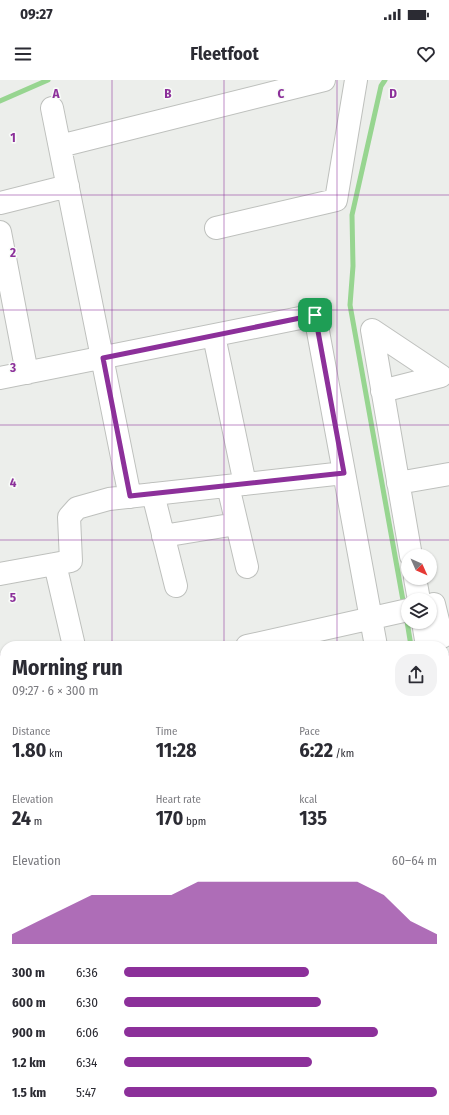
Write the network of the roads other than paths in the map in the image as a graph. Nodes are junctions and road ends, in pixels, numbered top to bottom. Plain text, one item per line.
1 (324, 80) edge
2 (356, 80) edge
3 (52, 108) dead end
4 (60, 146) junction
5 (68, 186) junction
6 (0, 203) edge
7 (216, 228) dead end
8 (0, 232) edge
9 (214, 336) junction
10 (103, 358) junction
11 (27, 373) junction
12 (0, 378) edge
13 (382, 391) dead end
14 (344, 473) junction
15 (449, 474) edge
16 (398, 482) junction
17 (236, 485) junction
18 (153, 494) junction
19 (130, 496) junction
20 (236, 524) junction
21 (163, 536) junction
22 (410, 549) edge
23 (55, 564) junction
24 (247, 567) dead end
25 (0, 574) edge
26 (176, 586) dead end
27 (401, 611) edge
28 (371, 618) junction
29 (429, 629) edge
30 (436, 629) edge
31 (73, 641) edge
32 (272, 641) edge
33 (375, 641) edge
34 (438, 641) edge

1 - 4 street
2 - 7 street
3 - 4 street
4 - 5 street
5 - 6 street
5 - 10 street
8 - 11 street
9 - 10 street
9 - 14 street
9 - 17 street
10 - 11 street
10 - 19 street
11 - 12 street
13 - 16 street
14 - 17 street
14 - 28 street
15 - 16 street
16 - 22 street
17 - 18 street
17 - 20 street
18 - 19 street
18 - 21 street
19 - 23 street
20 - 21 street
20 - 24 street
21 - 26 street
23 - 25 street
23 - 31 street
27 - 28 street
28 - 32 street
28 - 33 street
29 - 34 street
30 - 34 street

